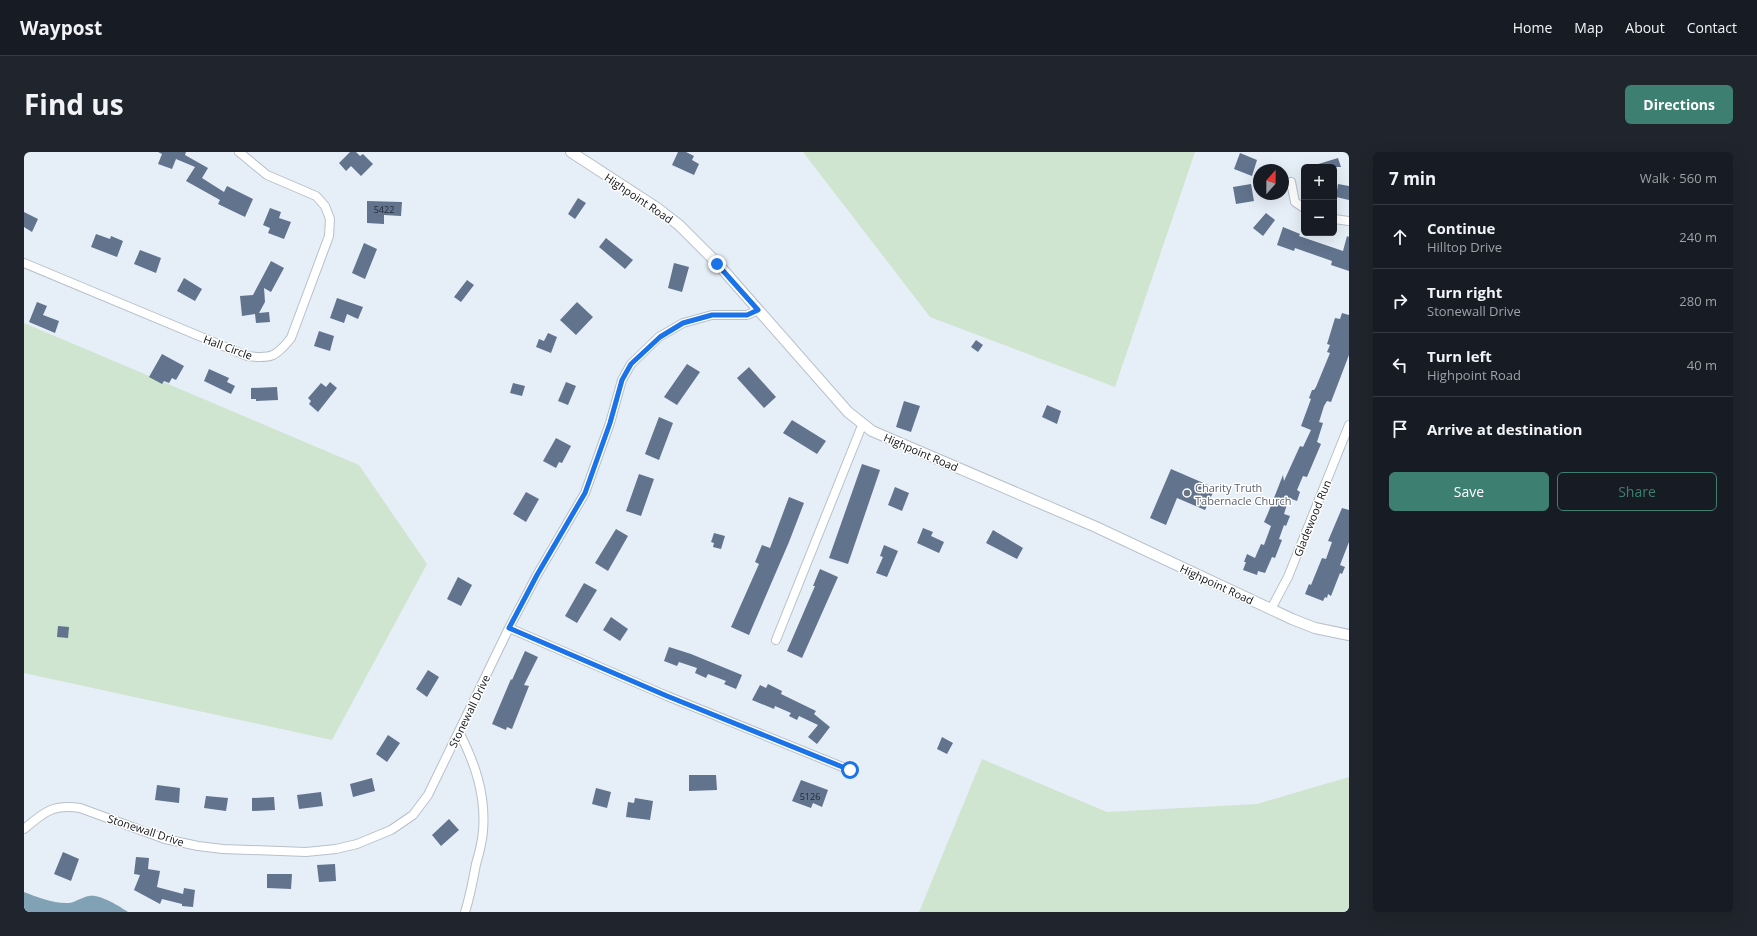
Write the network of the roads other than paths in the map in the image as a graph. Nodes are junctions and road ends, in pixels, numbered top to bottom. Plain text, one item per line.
1 (239, 152) edge
2 (571, 152) edge
3 (1291, 182) dead end
4 (1301, 206) edge
5 (1337, 219) edge
6 (1349, 221) edge
7 (24, 263) edge
8 (758, 310) junction
9 (863, 423) junction
10 (1349, 425) edge
11 (1271, 609) junction
12 (509, 628) junction
13 (1349, 635) edge
14 (776, 640) dead end
15 (458, 732) junction
16 (850, 770) dead end
17 (24, 828) edge
18 (465, 912) edge

1 - 7 street, Hall Circle
2 - 8 street, Highpoint Road
3 - 4 street
5 - 6 street
8 - 9 street, Highpoint Road
8 - 12 street, Stonewall Drive
9 - 11 street, Highpoint Road
9 - 14 street
10 - 11 street, Gladewood Run
11 - 13 street, Highpoint Road
12 - 15 street, Stonewall Drive
12 - 16 street
15 - 17 street, Stonewall Drive
15 - 18 street

